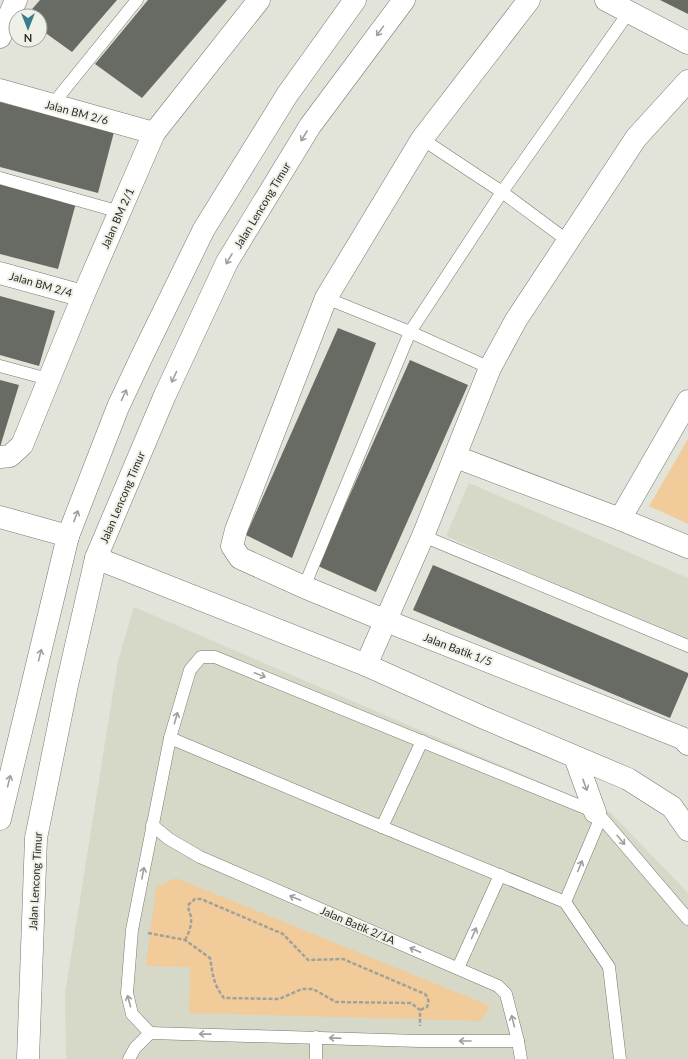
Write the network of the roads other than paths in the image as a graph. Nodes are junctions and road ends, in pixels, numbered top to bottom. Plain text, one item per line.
1 (16, 0) edge
2 (137, 0) edge
3 (259, 0) edge
4 (355, 0) edge
5 (404, 0) edge
6 (529, 0) edge
7 (606, 0) edge
8 (629, 12) junction
9 (0, 37) edge
10 (688, 43) edge
11 (688, 81) edge
12 (0, 90) edge
13 (52, 105) junction
14 (154, 133) junction
15 (422, 139) junction
16 (0, 178) edge
17 (502, 192) junction
18 (120, 212) junction
19 (568, 241) junction
20 (0, 273) edge
21 (83, 296) junction
22 (326, 298) junction
23 (410, 332) junction
24 (0, 366) edge
25 (490, 368) junction
26 (48, 379) junction
27 (688, 401) edge
28 (5, 456) edge
29 (456, 457) junction
30 (0, 517) edge
31 (620, 518) junction
32 (68, 536) junction
33 (423, 536) junction
34 (688, 547) edge
35 (96, 558) junction
36 (304, 587) junction
37 (384, 620) junction
38 (688, 646) edge
39 (366, 665) junction
40 (686, 736) edge
41 (170, 738) junction
42 (422, 741) junction
43 (575, 757) junction
44 (598, 814) junction
45 (0, 819) edge
46 (152, 825) junction
47 (382, 827) junction
48 (688, 830) edge
49 (500, 875) junction
50 (565, 902) junction
51 (688, 919) edge
52 (458, 968) junction
53 (150, 1033) junction
54 (316, 1037) junction
55 (518, 1042) junction
56 (28, 1059) edge
57 (128, 1059) edge
58 (316, 1059) edge
59 (521, 1059) edge
60 (620, 1059) edge

1 - 9 main road
2 - 13 lane
3 - 14 main road, Jalan BM 2/1
32 -> 4 main road
5 -> 35 main road, Jalan Lencong Timur
6 - 15 main road
7 - 8 main road
8 - 10 main road
8 - 17 lane
11 - 19 main road
12 - 13 main road, Jalan BM 2/6
13 - 14 main road, Jalan BM 2/6
14 - 18 main road, Jalan BM 2/1
15 - 17 lane
15 - 22 main road
16 - 18 lane
17 - 19 lane
17 - 23 lane
18 - 21 main road, Jalan BM 2/1
19 - 25 main road
20 - 21 main road, Jalan BM 2/4
21 - 26 main road, Jalan BM 2/1
22 - 23 lane
22 - 36 main road, Jalan Batik 1/5
23 - 25 lane
23 - 36 lane
24 - 26 lane
25 - 29 main road
26 - 28 main road, Jalan BM 2/1
27 - 31 main road
29 - 31 main road
29 - 33 main road
30 - 32 main road
31 - 34 main road
45 -> 32 main road
33 - 37 main road
33 - 38 lane
35 - 39 main road
35 - 56 main road, Jalan Lencong Timur
36 - 37 main road, Jalan Batik 1/5
37 - 39 main road
37 - 40 main road, Jalan Batik 1/5
39 - 43 main road
41 -> 42 lane
41 - 46 lane
41 - 47 lane
42 - 44 lane
42 - 47 lane
43 -> 44 main road
43 - 48 main road
50 -> 44 lane
44 -> 51 lane
52 -> 46 lane, Jalan Batik 2/1A
53 -> 46 lane
47 - 49 lane
49 - 50 lane
52 -> 49 lane
50 - 60 lane
55 -> 52 lane, Jalan Batik 2/1A
54 -> 53 lane
53 - 57 lane
55 -> 54 lane
54 - 58 lane
55 - 59 lane, Jalan Batik 2/1A

